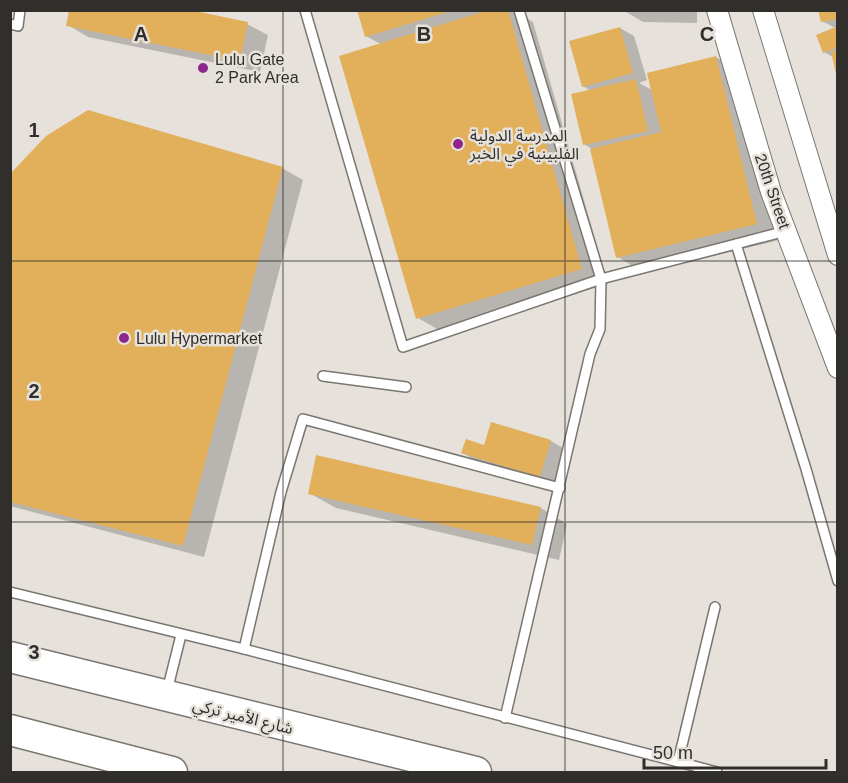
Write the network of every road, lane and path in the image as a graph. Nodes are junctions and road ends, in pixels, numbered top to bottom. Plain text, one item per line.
1 (20, 10) edge
2 (305, 10) edge
3 (519, 10) edge
4 (717, 10) edge
5 (763, 10) edge
6 (10, 24) edge
7 (787, 231) junction
8 (736, 244) junction
9 (837, 255) edge
10 (601, 279) junction
11 (837, 368) edge
12 (323, 376) dead end
13 (406, 387) dead end
14 (560, 488) junction
15 (837, 581) edge
16 (10, 592) edge
17 (715, 607) dead end
18 (181, 635) junction
19 (244, 649) junction
20 (10, 657) edge
21 (166, 696) junction
22 (506, 718) junction
23 (10, 729) edge
24 (678, 762) junction
25 (172, 772) edge
26 (476, 772) edge
27 (717, 772) edge

1 - 6 lane
2 - 10 lane
3 - 10 lane
4 - 7 street, 20th Street
5 - 9 street
7 - 8 lane
7 - 11 street, 20th Street
8 - 10 lane
8 - 15 lane
10 - 14 lane
12 - 13 lane
14 - 19 lane
14 - 22 lane
16 - 18 lane
17 - 24 lane
18 - 19 lane
18 - 21 lane
19 - 22 lane
20 - 21 main road, شارع الأمير تركي
21 - 26 main road, شارع الأمير تركي
22 - 24 lane
23 - 25 main road
24 - 27 lane

